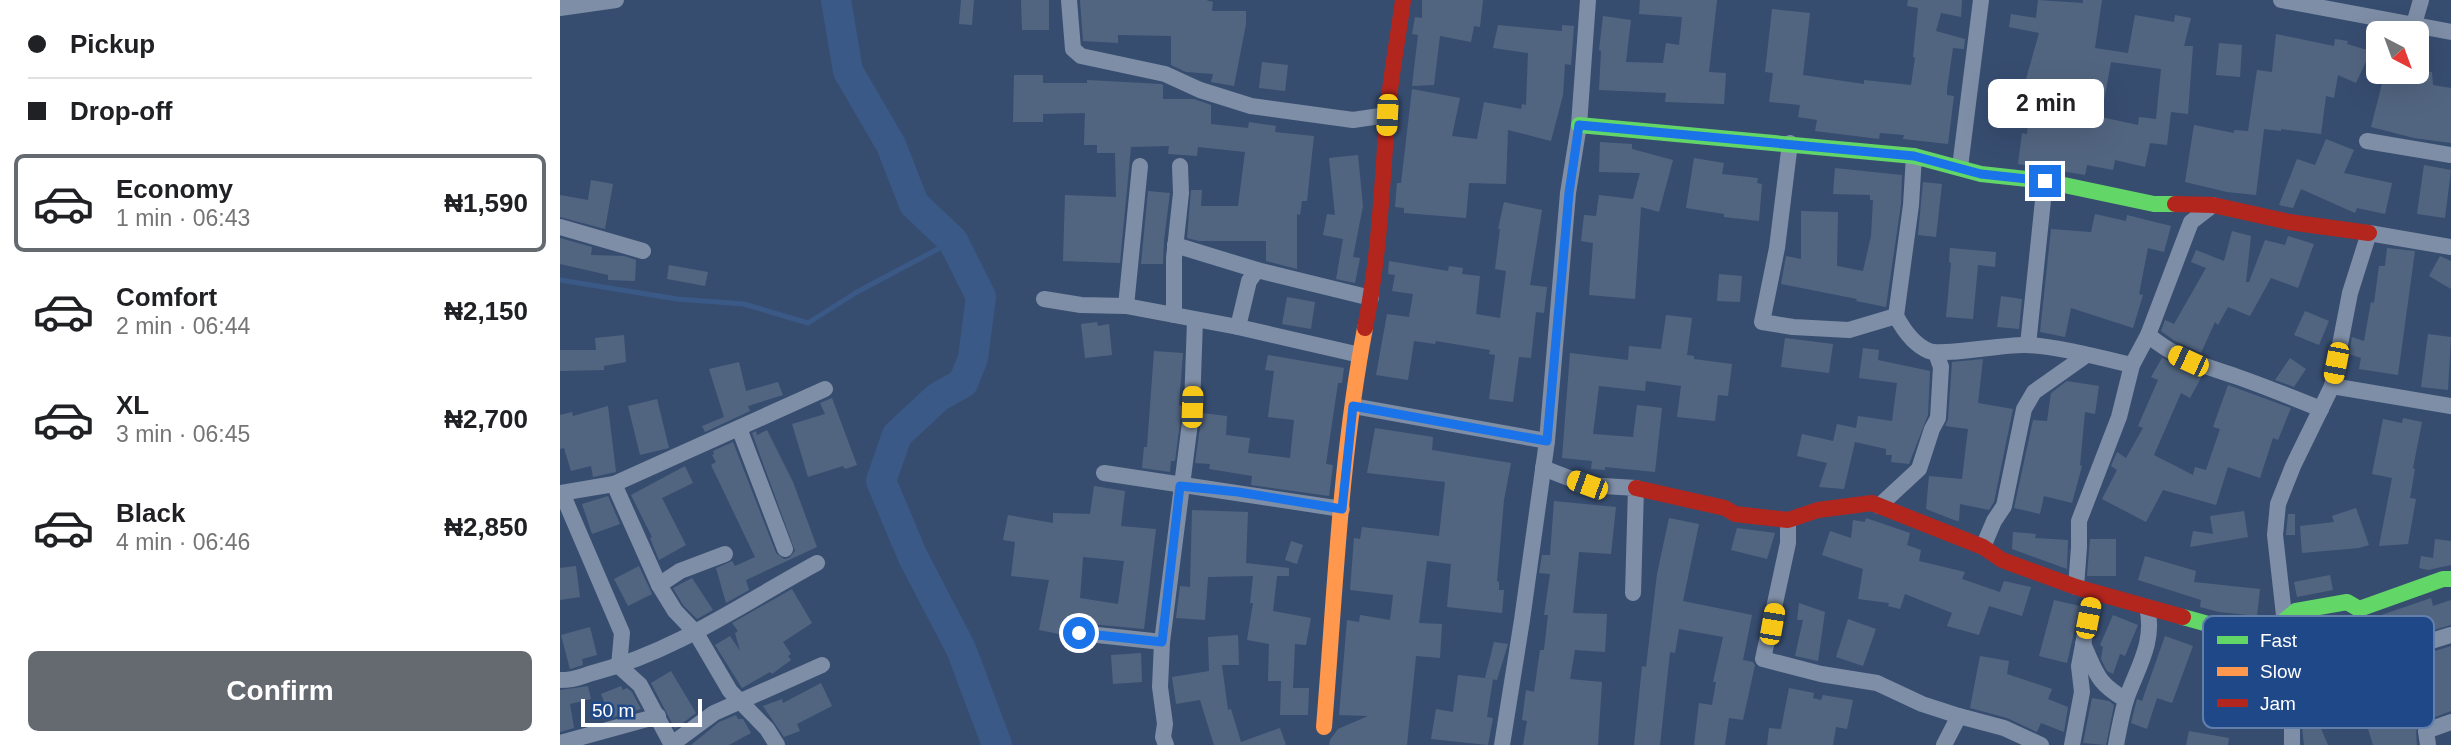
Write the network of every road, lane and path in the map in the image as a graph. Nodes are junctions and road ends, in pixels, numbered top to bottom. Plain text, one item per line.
1 (617, 0) edge
2 (1069, 0) edge
3 (1403, 0) edge
4 (1588, 0) edge
5 (1981, 0) edge
6 (2281, 0) edge
7 (2421, 0) edge
8 (560, 8) edge
9 (2397, 21) edge
10 (2415, 21) edge
11 (2429, 27) edge
12 (2451, 32) edge
13 (1387, 115) junction
14 (1579, 125) junction
15 (2367, 141) dead end
16 (1790, 143) junction
17 (2451, 155) edge
18 (1914, 156) junction
19 (1140, 166) dead end
20 (1180, 166) dead end
21 (1960, 167) junction
22 (2045, 181) junction
23 (2213, 205) junction
24 (560, 227) edge
25 (2369, 233) junction
26 (1175, 245) junction
27 (2451, 247) edge
28 (643, 251) dead end
29 (1257, 270) junction
30 (1371, 298) junction
31 (1044, 299) dead end
32 (1126, 306) junction
33 (1174, 315) junction
34 (1896, 316) junction
35 (1195, 320) junction
36 (1238, 327) junction
37 (2148, 335) junction
38 (2028, 345) junction
39 (1936, 353) junction
40 (1360, 355) junction
41 (2085, 356) junction
42 (2132, 365) junction
43 (2332, 386) junction
44 (825, 389) dead end
45 (1353, 406) junction
46 (2451, 407) edge
47 (2321, 409) junction
48 (739, 428) junction
49 (1547, 441) junction
50 (1543, 468) junction
51 (1104, 473) dead end
52 (614, 484) junction
53 (1180, 486) junction
54 (1636, 488) junction
55 (561, 493) edge
56 (1879, 506) junction
57 (1342, 509) junction
58 (1788, 520) junction
59 (1983, 547) junction
60 (785, 549) dead end
61 (725, 554) dead end
62 (817, 563) dead end
63 (2451, 579) edge
64 (659, 585) junction
65 (2076, 587) junction
66 (2093, 592) junction
67 (1633, 593) dead end
68 (2147, 607) junction
69 (2283, 616) edge
70 (2290, 616) edge
71 (2203, 623) edge
72 (696, 633) junction
73 (1079, 633) dead end
74 (2451, 635) edge
75 (2434, 640) edge
76 (1162, 642) junction
77 (2083, 644) junction
78 (822, 665) dead end
79 (620, 666) junction
80 (560, 680) edge
81 (2126, 700) junction
82 (741, 701) junction
83 (658, 716) junction
84 (1959, 716) junction
85 (2451, 722) edge
86 (1324, 727) dead end
87 (560, 743) edge
88 (672, 745) edge
89 (777, 745) edge
90 (1166, 745) edge
91 (1502, 745) edge
92 (1944, 745) edge
93 (2041, 745) edge
94 (2072, 745) edge
95 (2116, 745) edge
96 (2428, 745) edge

1 - 8 street
2 - 13 street
3 - 13 street
4 - 14 street
5 - 21 street
6 - 9 street
7 - 10 street
11 - 12 street
13 - 30 street
14 - 16 street
14 - 49 street
15 - 17 street
16 - 18 street
16 - 34 street
18 - 21 street
18 - 34 street
19 - 32 street
20 - 26 street
21 - 22 street
22 - 23 street
22 - 38 street
23 - 25 street
23 - 37 street
24 - 28 street
25 - 27 street
25 - 43 street
26 - 29 street
26 - 33 street
29 - 30 street
29 - 36 street
30 - 40 street
31 - 32 street
32 - 33 street
33 - 35 street
34 - 39 street
35 - 36 street
35 - 53 street
36 - 40 street
37 - 42 street
37 - 47 street
38 - 39 street
38 - 41 street
39 - 56 street
40 - 45 street
41 - 42 street
41 - 59 street
42 - 65 street
43 - 46 street
43 - 47 street
44 - 48 street
45 - 49 street
45 - 57 street
47 - 69 street
48 - 52 street
48 - 60 street
49 - 50 street
50 - 54 street
50 - 91 street
51 - 53 street
52 - 55 street
52 - 64 street
53 - 57 street
53 - 76 street
54 - 58 street
54 - 67 street
55 - 79 street
56 - 58 street
56 - 59 street
57 - 86 street
58 - 84 street
59 - 65 street
61 - 64 street
62 - 72 street
63 - 70 street
64 - 72 street
65 - 66 street
66 - 68 street
66 - 77 street
68 - 71 street
68 - 81 street
72 - 79 street
72 - 82 street
73 - 76 street
74 - 75 street
76 - 90 street
77 - 81 street
77 - 94 street
78 - 82 street
79 - 80 street
79 - 83 street
81 - 95 street
82 - 88 street
82 - 89 street
83 - 87 street
83 - 88 street
84 - 92 street
84 - 93 street
85 - 96 street

